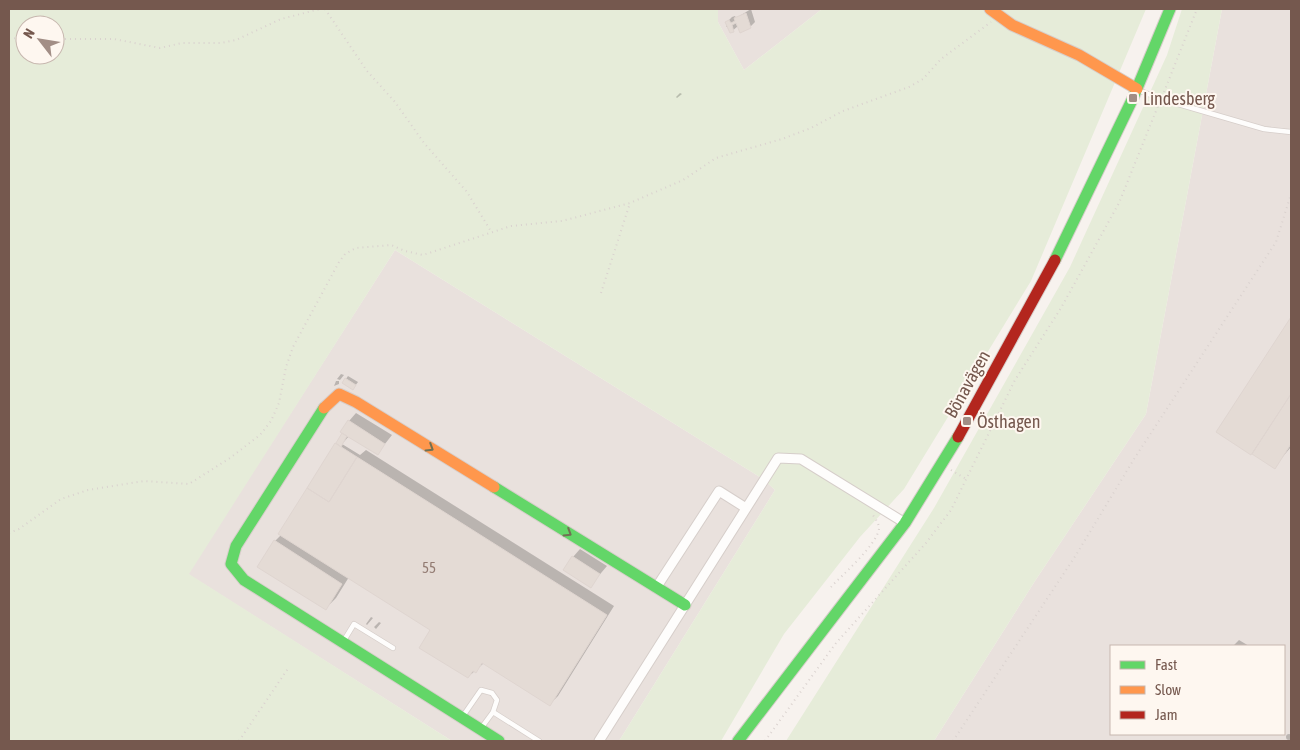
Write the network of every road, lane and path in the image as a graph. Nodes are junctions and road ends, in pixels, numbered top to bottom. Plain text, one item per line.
1 (320, 9) edge
2 (325, 9) edge
3 (1170, 9) edge
4 (1197, 9) edge
5 (995, 12) edge
6 (65, 39) edge
7 (1137, 89) junction
8 (1161, 99) junction
9 (1291, 132) edge
10 (1291, 194) edge
11 (630, 203) junction
12 (492, 232) junction
13 (602, 293) dead end
14 (746, 508) junction
15 (872, 515) dead end
16 (905, 523) junction
17 (9, 532) edge
18 (830, 587) dead end
19 (656, 588) junction
20 (684, 605) junction
21 (342, 643) junction
22 (393, 648) dead end
23 (289, 667) dead end
24 (493, 712) junction
25 (462, 717) junction
26 (480, 729) junction
27 (239, 741) edge
28 (499, 741) edge
29 (539, 741) edge
30 (599, 741) edge
31 (738, 741) edge
32 (765, 741) edge
33 (953, 741) edge

1 - 6 path
2 - 12 path
3 - 7 street, Bönavägen
4 - 8 path
5 - 7 street
5 - 11 path
7 - 8 lane
7 - 16 street, Bönavägen
8 - 9 lane
8 - 32 path
10 - 33 path
11 - 12 path
11 - 13 path
12 - 17 path
14 - 16 street
14 - 19 street
14 - 20 street
15 - 18 path
16 - 31 street, Bönavägen
19 - 20 street
21 -> 19 street
20 - 30 street
21 - 22 lane
21 - 25 street
23 - 27 path
24 - 25 lane
24 - 26 lane
24 - 29 lane
25 - 26 street
26 - 28 street

